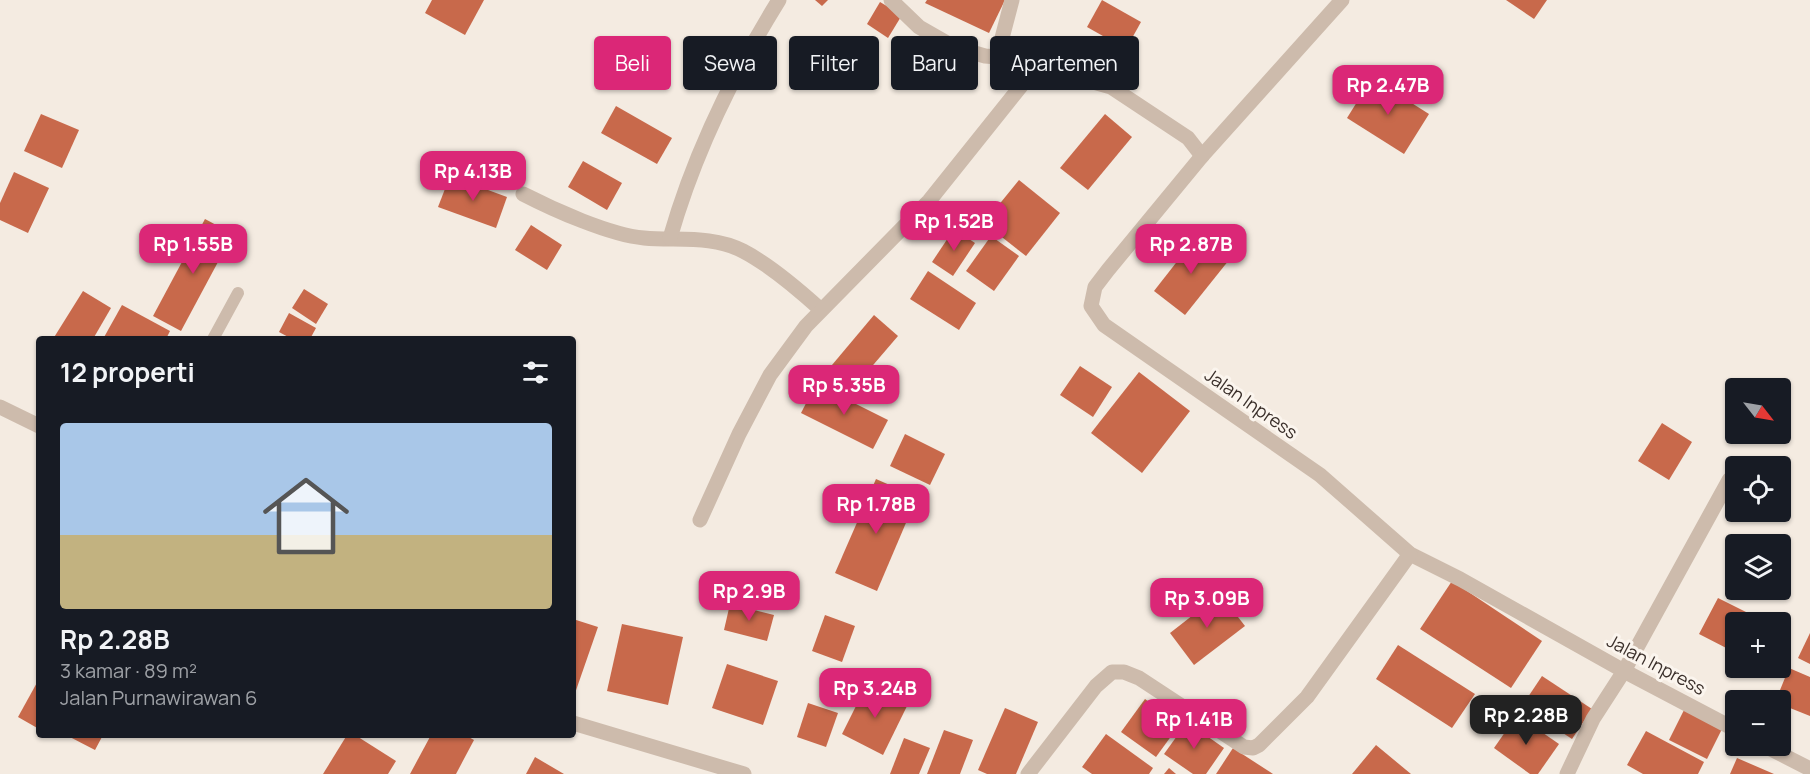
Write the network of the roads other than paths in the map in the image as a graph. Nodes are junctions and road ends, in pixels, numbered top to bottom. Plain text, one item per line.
1 (778, 0) edge
2 (891, 0) edge
3 (1012, 0) edge
4 (1342, 0) edge
5 (1003, 36) edge
6 (990, 56) edge
7 (1018, 90) edge
8 (1116, 90) edge
9 (1202, 156) junction
10 (523, 194) dead end
11 (670, 238) junction
12 (238, 293) dead end
13 (820, 309) junction
14 (215, 336) edge
15 (0, 407) edge
16 (36, 425) edge
17 (1725, 487) edge
18 (700, 520) dead end
19 (1410, 554) junction
20 (1624, 671) junction
21 (576, 724) edge
22 (1725, 724) edge
23 (1785, 756) edge
24 (1810, 769) edge
25 (744, 774) edge
26 (1028, 774) edge
27 (1567, 774) edge

1 - 11 street
2 - 6 street
3 - 5 street
4 - 9 street, Jalan Inpress
7 - 13 street
8 - 9 street
9 - 19 street, Jalan Inpress
10 - 11 street
11 - 13 street
12 - 14 lane
13 - 18 street
15 - 16 street
17 - 20 street
19 - 20 street, Jalan Inpress
19 - 26 street
20 - 22 street, Jalan Inpress
20 - 27 street
21 - 25 street
23 - 24 street

